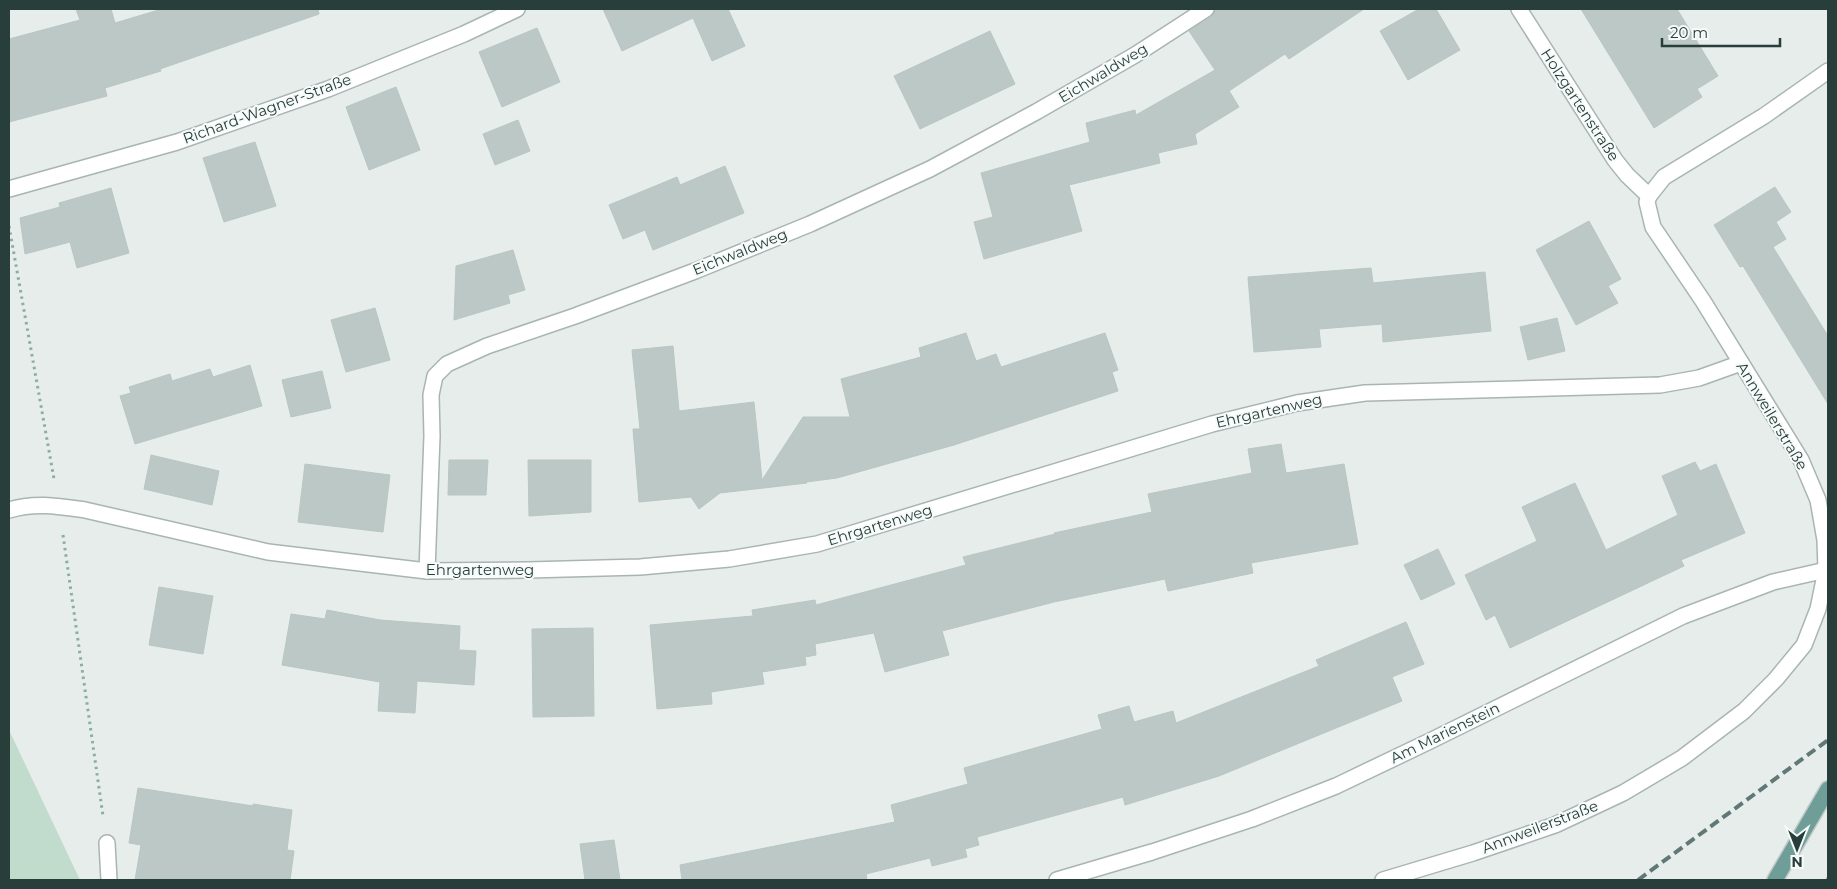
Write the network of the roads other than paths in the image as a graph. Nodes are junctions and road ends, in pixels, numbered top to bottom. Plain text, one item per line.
1 (517, 9) edge
2 (1206, 9) edge
3 (1519, 9) edge
4 (1828, 71) edge
5 (9, 189) edge
6 (1649, 196) junction
7 (1741, 362) junction
8 (9, 510) edge
9 (1826, 570) junction
10 (428, 571) junction
11 (1828, 789) edge
12 (107, 843) dead end
13 (109, 880) edge
14 (1057, 880) edge
15 (1383, 880) edge
16 (1775, 880) edge

1 - 5 street, Richard-Wagner-Straße
2 - 10 street, Eichwaldweg
3 - 6 street, Holzgartenstraße
4 - 6 street
6 - 7 street, Annweilerstraße
7 - 9 street, Annweilerstraße
7 - 10 street, Ehrgartenweg
8 - 10 street, Ehrgartenweg
9 - 14 street, Am Marienstein
9 - 15 street, Annweilerstraße
11 - 16 main road
12 - 13 street

